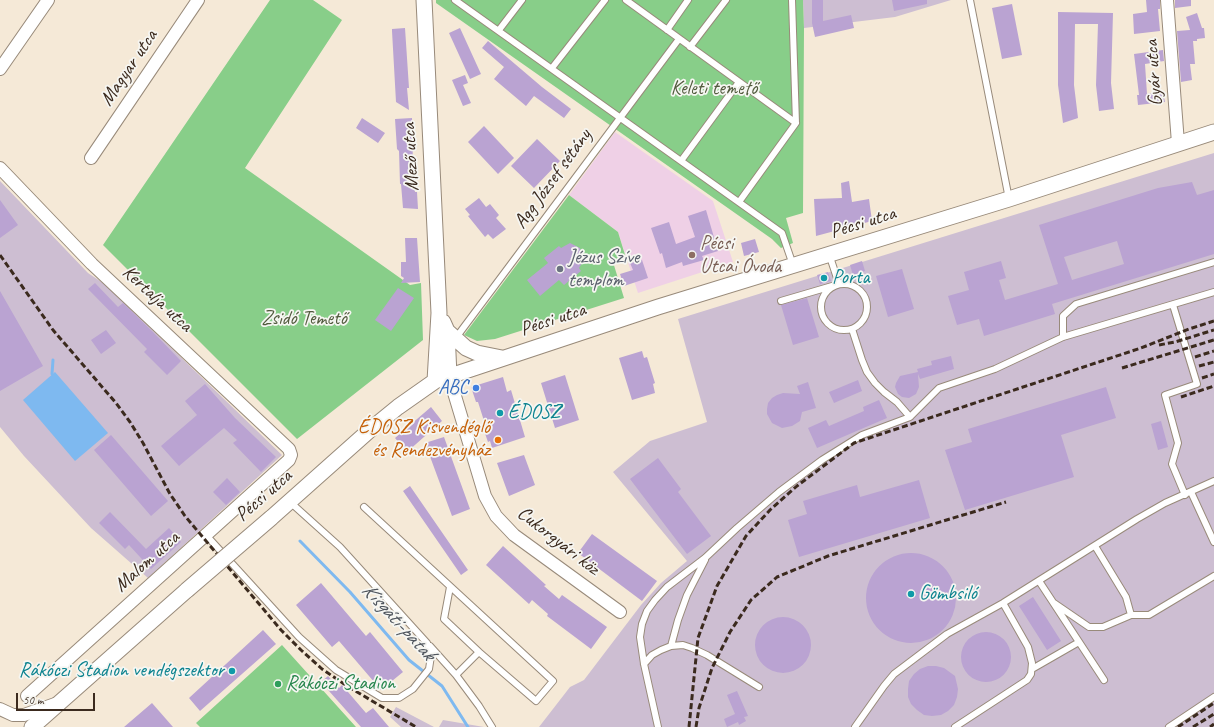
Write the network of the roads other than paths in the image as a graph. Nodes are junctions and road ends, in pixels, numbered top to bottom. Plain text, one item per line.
1 (198, 0) edge
2 (424, 0) edge
3 (455, 0) edge
4 (522, 0) edge
5 (606, 0) edge
6 (626, 0) edge
7 (688, 0) edge
8 (726, 0) edge
9 (792, 0) edge
10 (970, 0) edge
11 (1167, 0) edge
12 (42, 2) edge
13 (499, 30) junction
14 (667, 30) junction
15 (679, 39) junction
16 (690, 47) junction
17 (552, 68) junction
18 (0, 69) edge
19 (739, 82) junction
20 (620, 116) junction
21 (796, 123) junction
22 (1214, 132) edge
23 (1178, 143) junction
24 (91, 158) dead end
25 (682, 160) junction
26 (0, 168) edge
27 (1009, 199) junction
28 (739, 202) junction
29 (829, 254) junction
30 (1214, 262) edge
31 (793, 265) junction
32 (838, 284) junction
33 (1214, 292) edge
34 (781, 301) dead end
35 (1173, 305) junction
36 (439, 313) junction
37 (852, 329) junction
38 (451, 335) junction
39 (1063, 337) junction
40 (503, 358) junction
41 (442, 379) junction
42 (910, 417) junction
43 (291, 455) joint
44 (1214, 481) edge
45 (1188, 493) junction
46 (289, 502) junction
47 (364, 507) dead end
48 (206, 535) junction
49 (1214, 542) edge
50 (1095, 546) junction
51 (705, 558) junction
52 (1214, 576) edge
53 (1039, 581) junction
54 (450, 587) junction
55 (1003, 603) junction
56 (1054, 603) junction
57 (620, 612) dead end
58 (1131, 615) junction
59 (1079, 642) junction
60 (427, 643) junction
61 (671, 646) junction
62 (479, 652) junction
63 (644, 664) junction
64 (1032, 669) junction
65 (456, 675) junction
66 (1104, 680) dead end
67 (760, 687) dead end
68 (27, 696) dead end
69 (1214, 697) edge
70 (61, 702) junction
71 (0, 709) edge
72 (32, 727) edge
73 (492, 727) edge
74 (658, 727) edge
75 (856, 727) edge
76 (955, 727) edge
77 (1169, 727) edge

1 - 24 street, Magyar utca
2 - 36 street, Mező utca
3 - 13 lane
4 - 13 lane
5 - 17 lane
6 - 14 lane
7 - 14 lane
8 - 16 lane
9 - 21 lane
10 - 27 lane
11 - 23 street, Gyár utca
12 - 18 street
13 - 17 lane
14 - 15 lane
15 - 16 lane
15 - 20 lane, Agg József sétány
16 - 19 lane
17 - 20 lane
19 - 21 lane
19 - 25 lane
20 - 25 lane
20 - 38 lane, Agg József sétány
21 - 28 lane
22 - 23 street, Pécsi utca
23 - 27 street, Pécsi utca
25 - 28 lane
26 - 43 street, Kertalja utca
27 - 29 street, Pécsi utca
28 - 31 lane
29 - 31 street, Pécsi utca
29 - 32 lane
30 - 39 lane
31 - 40 street, Pécsi utca
32 - 34 lane
32 - 37 lane
32 - 37 lane
33 - 35 lane
35 - 39 lane
35 - 45 lane
36 - 38 street
36 - 41 street, Mező utca
37 - 42 lane
38 - 40 street
38 - 41 street
39 - 42 lane
40 - 41 street, Pécsi utca
41 - 46 street, Pécsi utca
41 - 57 street, Cukorgyári köz
42 - 51 lane
43 - 48 street, Malom utca
44 - 45 lane
45 - 49 lane
45 - 50 lane
46 - 60 lane
46 - 70 street, Pécsi utca, bridge
47 - 54 lane
48 - 60 lane
48 - 68 street, Malom utca
50 - 53 lane
50 - 58 lane
51 - 61 lane
51 - 63 lane
52 - 58 lane
53 - 55 lane
53 - 56 lane
54 - 62 lane
54 - 62 lane
55 - 64 lane
55 - 75 lane
56 - 58 lane
56 - 59 lane
59 - 64 lane
59 - 66 lane
60 - 65 lane
61 - 63 lane
61 - 67 lane
62 - 65 lane
63 - 74 lane
64 - 76 lane
65 - 73 lane
69 - 77 lane
70 - 71 street
70 - 72 street, Pécsi utca

